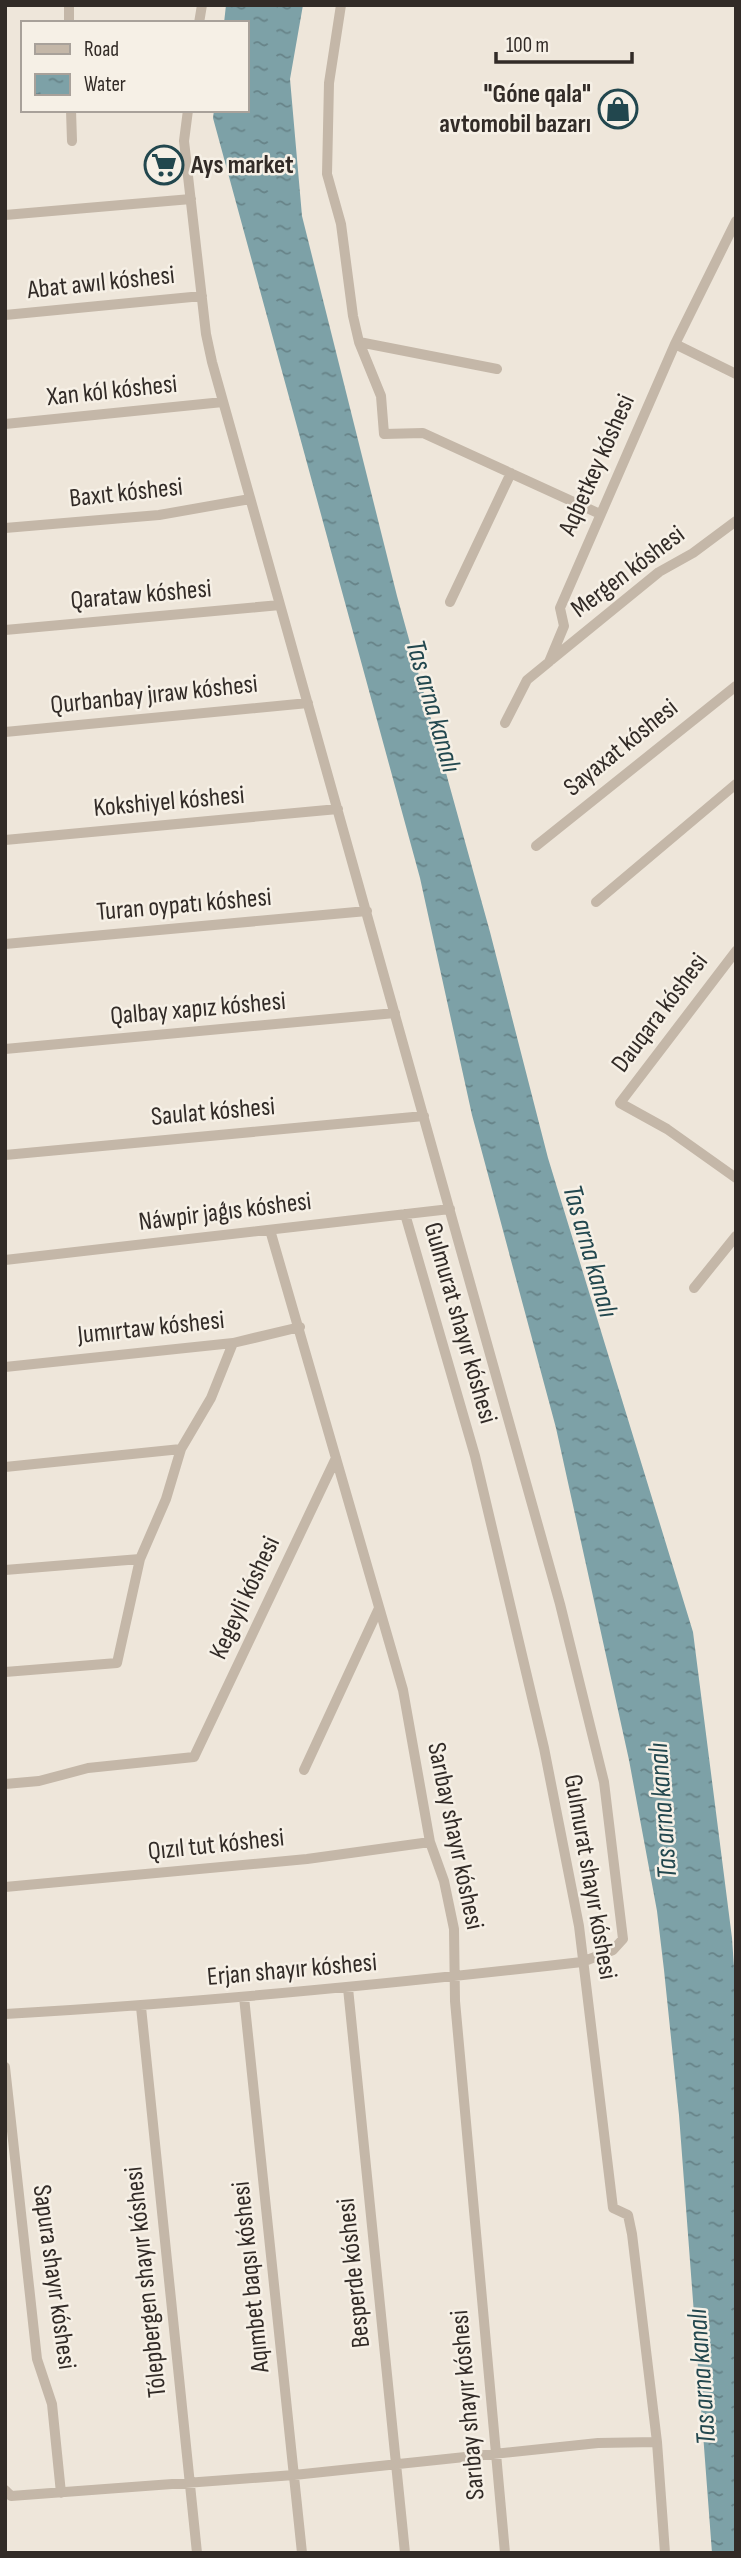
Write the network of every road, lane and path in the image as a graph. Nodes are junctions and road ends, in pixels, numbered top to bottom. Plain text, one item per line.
1 (341, 5) edge
2 (71, 112) edge
3 (188, 112) edge
4 (72, 141) dead end
5 (191, 199) junction
6 (5, 215) edge
7 (736, 221) edge
8 (202, 296) junction
9 (5, 315) edge
10 (359, 342) junction
11 (675, 344) junction
12 (497, 369) dead end
13 (736, 374) edge
14 (223, 402) junction
15 (5, 424) edge
16 (511, 473) junction
17 (250, 499) junction
18 (600, 513) junction
19 (736, 521) edge
20 (5, 528) edge
21 (450, 602) dead end
22 (280, 605) junction
23 (5, 630) edge
24 (549, 662) junction
25 (736, 686) edge
26 (308, 703) junction
27 (505, 723) dead end
28 (5, 732) edge
29 (736, 784) edge
30 (338, 810) junction
31 (5, 839) edge
32 (536, 846) dead end
33 (596, 902) dead end
34 (366, 911) junction
35 (5, 944) edge
36 (736, 951) edge
37 (395, 1013) junction
38 (5, 1049) edge
39 (424, 1116) junction
40 (5, 1154) edge
41 (736, 1178) edge
42 (450, 1209) junction
43 (405, 1214) junction
44 (270, 1230) junction
45 (736, 1237) edge
46 (5, 1260) edge
47 (694, 1287) dead end
48 (300, 1327) junction
49 (233, 1343) junction
50 (5, 1367) edge
51 (181, 1449) junction
52 (337, 1458) junction
53 (5, 1467) edge
54 (140, 1559) junction
55 (5, 1570) edge
56 (379, 1608) junction
57 (5, 1672) edge
58 (304, 1770) dead end
59 (5, 1784) edge
60 (430, 1842) junction
61 (5, 1887) edge
62 (582, 1962) junction
63 (454, 1977) junction
64 (348, 1988) junction
65 (244, 1997) junction
66 (141, 2007) junction
67 (5, 2014) edge
68 (5, 2067) edge
69 (657, 2442) junction
70 (495, 2455) junction
71 (396, 2464) junction
72 (294, 2475) junction
73 (190, 2484) junction
74 (5, 2490) edge
75 (61, 2493) junction
76 (197, 2553) edge
77 (302, 2553) edge
78 (405, 2553) edge
79 (505, 2553) edge
80 (665, 2553) edge

1 - 10 street
2 - 4 street
3 - 5 street
5 - 6 street
5 - 8 street
7 - 11 street, Aqbetkey kóshesi
8 - 9 street, Abat awıl kóshesi
8 - 14 street
10 - 12 street
10 - 16 street
11 - 13 street
11 - 18 street, Aqbetkey kóshesi
14 - 15 street, Xan kól kóshesi
14 - 17 street
16 - 18 street
16 - 21 street
17 - 20 street, Baxıt kóshesi
17 - 22 street
18 - 24 street, Aqbetkey kóshesi
19 - 24 street, Mergen kóshesi
22 - 23 street, Qarataw kóshesi
22 - 26 street
24 - 27 street, Aqbetkey kóshesi
25 - 32 street, Sayaxat kóshesi
26 - 28 street, Qurbanbay jıraw kóshesi
26 - 30 street
29 - 33 street
30 - 31 street, Kokshiyel kóshesi
30 - 34 street
34 - 35 street, Turan oypatı kóshesi
34 - 37 street
36 - 41 street, Dauqara kóshesi
37 - 38 street, Qalbay xapız kóshesi
37 - 39 street
39 - 40 street, Saulat kóshesi
39 - 42 street
42 - 43 street, Náwpir jaǵıs kóshesi
42 - 62 street, Erjan shayır kóshesi
43 - 44 street, Náwpir jaǵıs kóshesi
43 - 62 street, Gulmurat shayır kóshesi
44 - 46 street, Náwpir jaǵıs kóshesi
44 - 48 street, Sarıbay shayır kóshesi
45 - 47 street
48 - 49 street, Jumırtaw kóshesi
48 - 52 street, Sarıbay shayır kóshesi
49 - 50 street, Jumırtaw kóshesi
49 - 51 street
51 - 53 street
51 - 54 street
52 - 56 street, Sarıbay shayır kóshesi
52 - 59 street, Kegeyli kóshesi
54 - 55 street
54 - 57 street
56 - 58 street
56 - 60 street, Sarıbay shayır kóshesi
60 - 61 street, Qızıl tut kóshesi
60 - 63 street, Sarıbay shayır kóshesi
62 - 63 street, Erjan shayır kóshesi
62 - 69 street, Gulmurat shayır kóshesi
63 - 64 street, Erjan shayır kóshesi
63 - 70 street, Sarıbay shayır kóshesi
64 - 65 street, Erjan shayır kóshesi
64 - 71 street, Besperde kóshesi
65 - 66 street, Erjan shayır kóshesi
65 - 72 street, Aqımbet baqsı kóshesi
66 - 67 street, Erjan shayır kóshesi
66 - 73 street, Tólepbergen shayır kóshesi
68 - 75 street, Sapura shayır kóshesi
69 - 70 street
69 - 80 street, Gulmurat shayır kóshesi
70 - 71 street
70 - 79 street, Sarıbay shayır kóshesi
71 - 72 street
71 - 78 street, Besperde kóshesi
72 - 73 street
72 - 77 street, Aqımbet baqsı kóshesi
73 - 75 street
73 - 76 street, Tólepbergen shayır kóshesi
74 - 75 street

